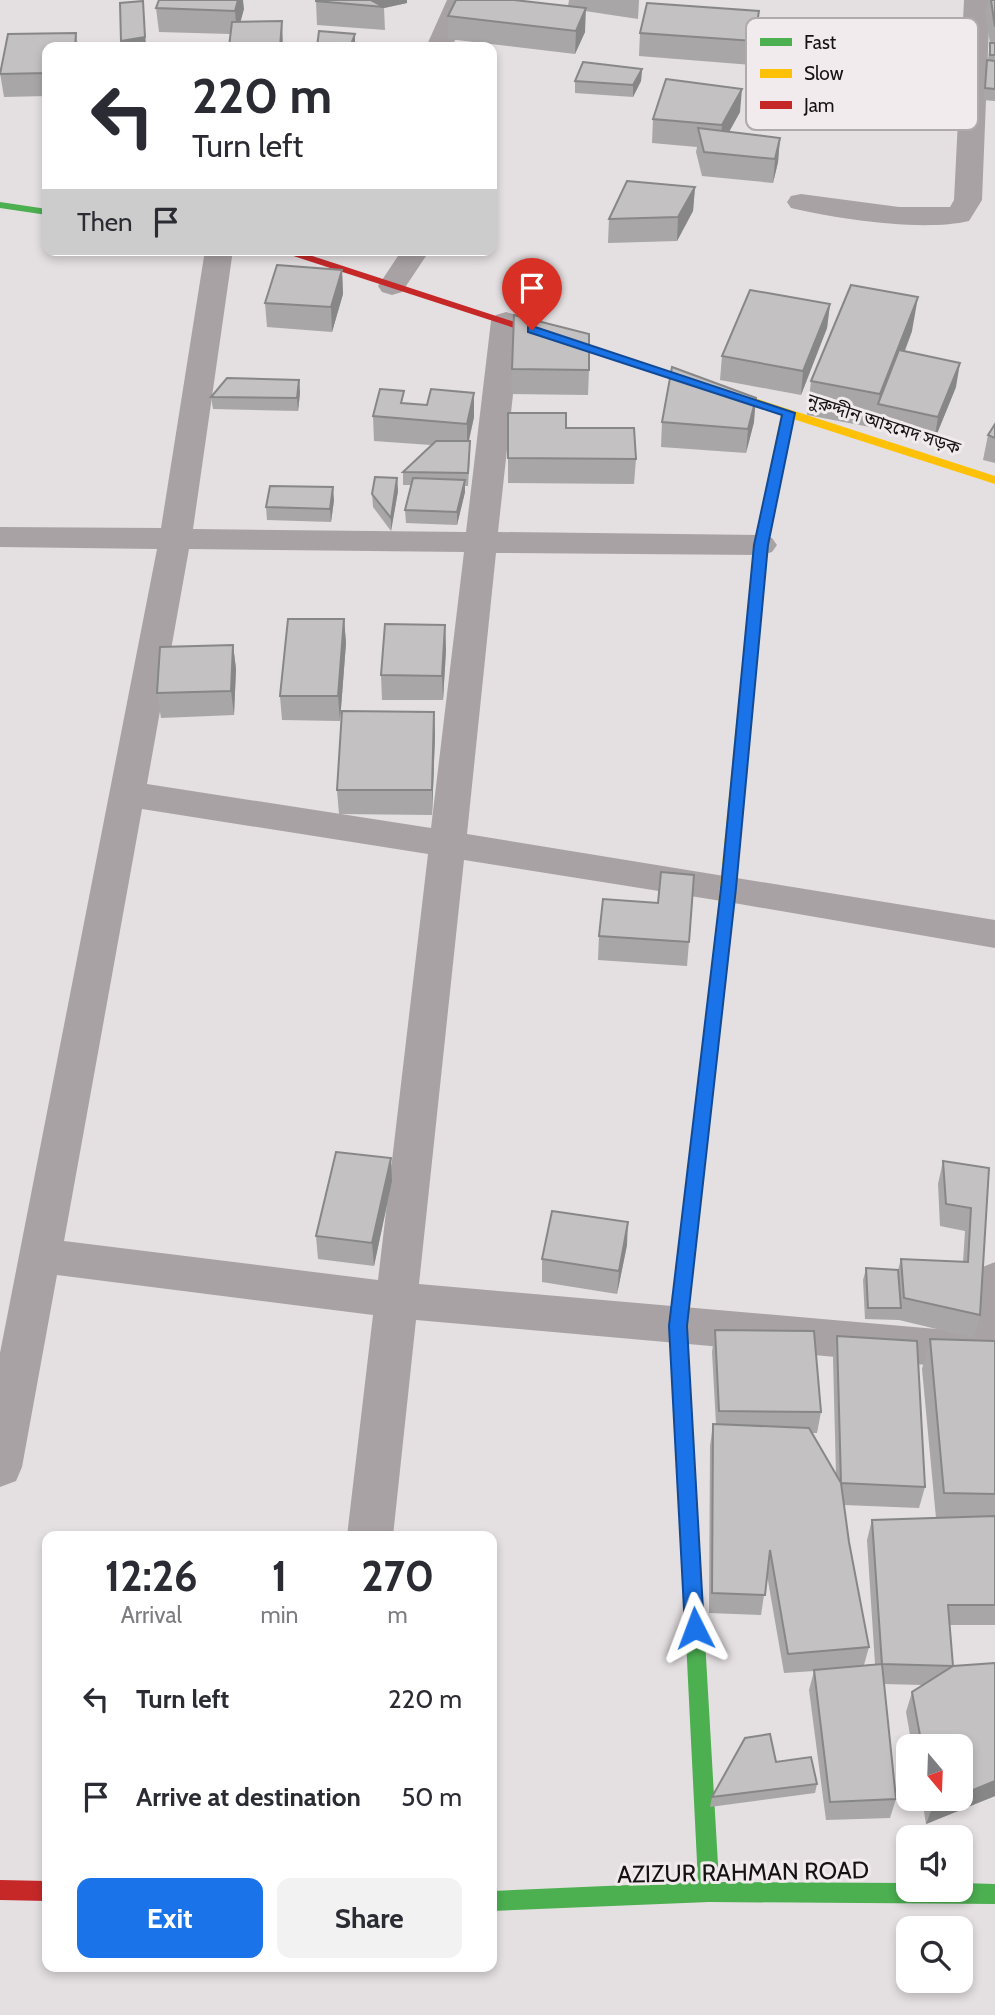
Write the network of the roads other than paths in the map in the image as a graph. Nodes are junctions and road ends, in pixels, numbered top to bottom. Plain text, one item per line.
1 (460, 0) edge
2 (976, 0) edge
3 (975, 18) edge
4 (441, 42) edge
5 (971, 130) edge
6 (801, 202) dead end
7 (0, 205) edge
8 (42, 211) edge
9 (218, 256) edge
10 (300, 256) edge
11 (412, 256) edge
12 (392, 286) junction
13 (506, 321) junction
14 (788, 413) junction
15 (995, 480) edge
16 (0, 537) edge
17 (175, 540) junction
18 (482, 542) junction
19 (761, 545) junction
20 (127, 794) junction
21 (448, 844) junction
22 (728, 888) junction
23 (995, 934) edge
24 (40, 1255) junction
25 (995, 1280) edge
26 (396, 1300) junction
27 (678, 1326) junction
28 (993, 1353) edge
29 (0, 1467) edge
30 (371, 1531) edge
31 (0, 1891) edge
32 (42, 1892) edge
33 (709, 1892) junction
34 (995, 1894) edge
35 (497, 1901) edge

1 - 4 street
2 - 3 street
5 - 6 street
7 - 8 street
9 - 17 street
10 - 12 street, নুরুদ্দীন আহমেদ সড়ক
11 - 12 street
12 - 13 street, নুরুদ্দীন আহমেদ সড়ক
13 - 14 street, নুরুদ্দীন আহমেদ সড়ক
13 - 18 street
14 - 15 street, নুরুদ্দীন আহমেদ সড়ক
14 - 19 street
16 - 17 street
17 - 18 street
17 - 20 street
18 - 19 street
18 - 21 street
19 - 22 street
20 - 21 street
20 - 24 street
21 - 22 street
21 - 26 street
22 - 23 street
22 - 27 street
24 - 26 street
24 - 29 street
25 - 28 street
26 - 27 street
26 - 30 street
27 - 28 street
27 - 33 street
31 - 32 street
33 - 34 street, AZIZUR RAHMAN ROAD
33 - 35 street, AZIZUR RAHMAN ROAD

